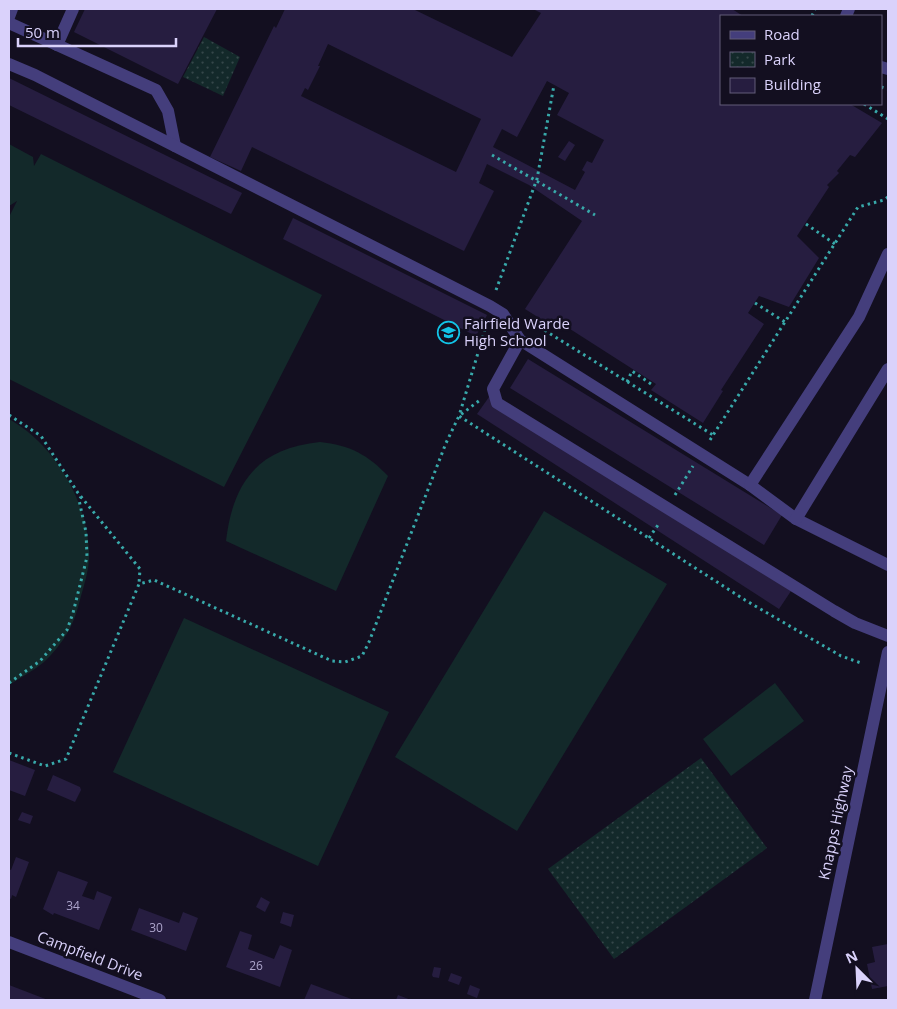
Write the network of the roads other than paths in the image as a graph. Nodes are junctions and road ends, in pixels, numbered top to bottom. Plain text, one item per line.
1 (12, 9) edge
2 (73, 9) edge
3 (9, 17) edge
4 (9, 23) edge
5 (57, 45) junction
6 (9, 64) edge
7 (175, 146) junction
8 (888, 254) edge
9 (520, 340) junction
10 (888, 369) edge
11 (750, 485) junction
12 (796, 519) junction
13 (888, 565) edge
14 (888, 636) edge
15 (888, 652) edge
16 (9, 942) edge
17 (160, 1000) edge
18 (815, 1000) edge

1 - 3 street
2 - 5 street
4 - 5 street
5 - 7 street
6 - 7 street
7 - 9 street
8 - 11 street
9 - 11 street
9 - 14 street
10 - 12 street
11 - 12 street
12 - 13 street
15 - 18 street, Knapps Highway
16 - 17 street, Campfield Drive

